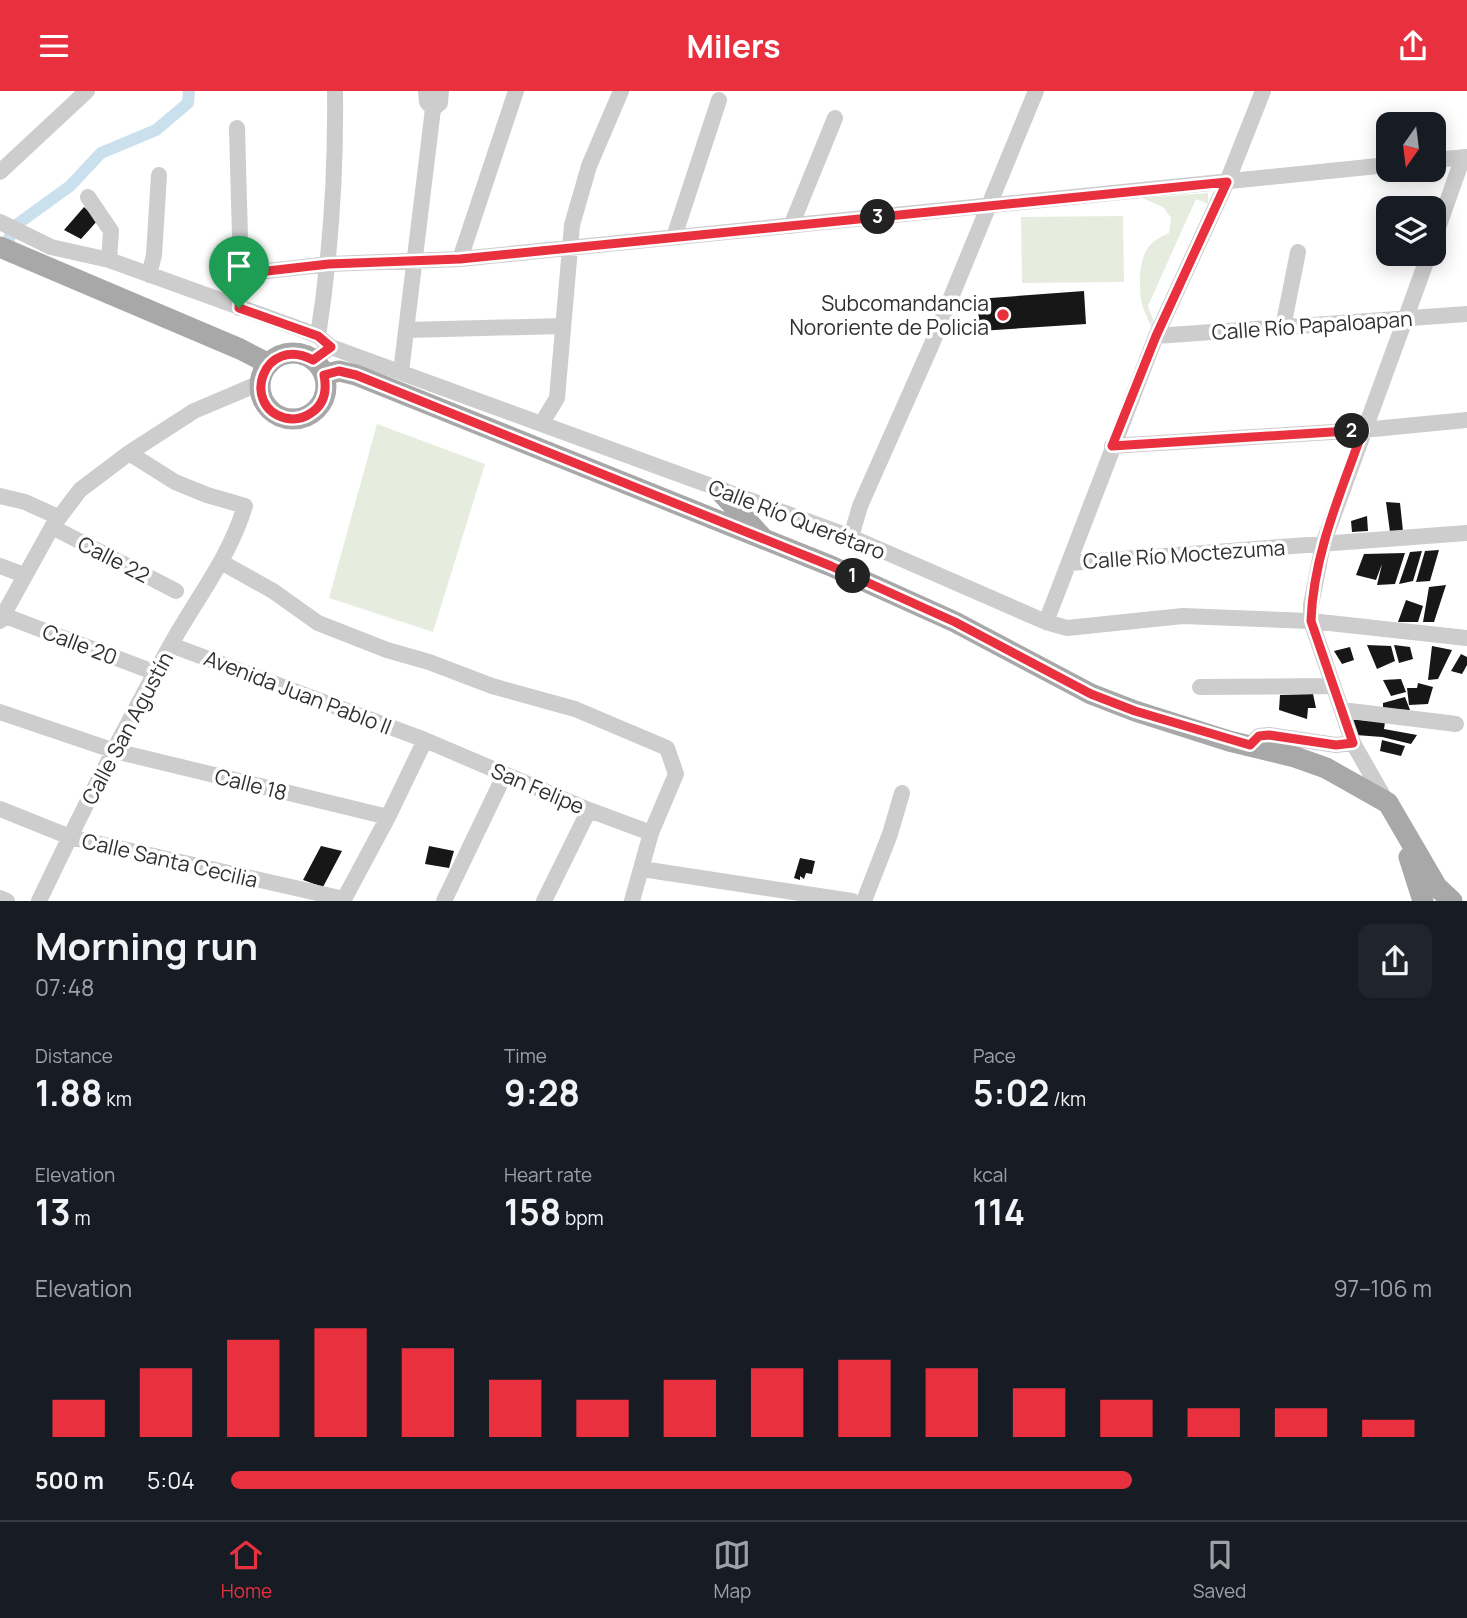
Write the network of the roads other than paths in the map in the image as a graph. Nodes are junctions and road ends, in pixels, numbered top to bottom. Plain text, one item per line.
1 (87, 91) edge
2 (335, 91) edge
3 (426, 91) edge
4 (441, 91) edge
5 (516, 91) edge
6 (621, 91) edge
7 (1036, 91) edge
8 (1264, 91) edge
9 (719, 100) dead end
10 (433, 109) junction
11 (835, 118) dead end
12 (237, 128) dead end
13 (1465, 157) edge
14 (1446, 159) edge
15 (1376, 166) edge
16 (0, 172) edge
17 (159, 175) dead end
18 (1227, 182) junction
19 (88, 197) dead end
20 (989, 206) junction
21 (1446, 207) edge
22 (0, 222) edge
23 (790, 226) junction
24 (674, 237) junction
25 (0, 247) edge
26 (570, 248) junction
27 (1298, 252) dead end
28 (460, 259) junction
29 (109, 260) junction
30 (415, 262) junction
31 (329, 264) junction
32 (1425, 266) edge
33 (241, 274) junction
34 (149, 275) junction
35 (239, 308) junction
36 (1467, 314) edge
37 (1406, 319) junction
38 (564, 325) junction
39 (1283, 327) junction
40 (407, 330) junction
41 (1156, 336) junction
42 (324, 341) junction
43 (318, 367) junction
44 (401, 372) junction
45 (265, 373) junction
46 (1467, 420) edge
47 (542, 423) junction
48 (1363, 430) junction
49 (1112, 446) junction
50 (129, 453) junction
51 (718, 489) junction
52 (0, 496) edge
53 (55, 522) junction
54 (1467, 533) edge
55 (852, 537) junction
56 (765, 539) junction
57 (1323, 544) junction
58 (221, 562) junction
59 (1069, 563) junction
60 (0, 566) edge
61 (24, 575) junction
62 (176, 591) dead end
63 (1, 617) edge
64 (1311, 621) junction
65 (1046, 622) junction
66 (1467, 638) edge
67 (171, 645) junction
68 (156, 673) junction
69 (1332, 686) junction
70 (1200, 687) dead end
71 (1342, 710) junction
72 (0, 712) edge
73 (1455, 724) dead end
74 (425, 740) junction
75 (1353, 743) junction
76 (1250, 745) junction
77 (115, 751) junction
78 (505, 774) junction
79 (902, 793) dead end
80 (1388, 803) junction
81 (0, 809) edge
82 (589, 810) junction
83 (388, 817) junction
84 (651, 833) junction
85 (70, 837) junction
86 (642, 869) junction
87 (800, 896) edge
88 (0, 898) edge
89 (343, 900) edge
90 (6, 901) edge
91 (39, 901) edge
92 (444, 901) edge
93 (544, 901) edge
94 (632, 901) edge
95 (852, 901) edge
96 (864, 901) edge
97 (1423, 901) edge
98 (1451, 901) edge

1 - 16 street
2 - 31 street
3 - 10 street
4 - 10 street
5 - 28 street
6 - 26 street
7 - 20 street
8 - 18 street
9 - 24 street
10 - 30 street
11 - 23 street
12 - 33 street
13 - 14 street
13 - 21 street
15 - 18 street
17 - 34 street
18 - 20 street
18 - 41 street
19 - 29 street
20 - 23 street
20 - 55 street
22 - 29 street, Calle Río Querétaro
23 - 24 street
24 - 26 street
25 - 45 main road
26 - 28 street
26 - 38 street
27 - 39 street
28 - 30 street
29 - 34 street, Calle Río Querétaro
30 - 31 street
30 - 40 street
31 - 33 street
31 - 42 street
32 - 37 street
33 - 35 street
34 - 35 street, Calle Río Querétaro
35 - 42 street, Calle Río Querétaro
36 - 37 street, Calle Río Papaloapan
37 - 39 street, Calle Río Papaloapan
37 - 48 street
38 - 40 street
38 - 47 street
39 - 41 street, Calle Río Papaloapan
40 - 44 street
41 - 49 street
42 - 43 street
42 - 44 street, Calle Río Querétaro
43 - 45 main road
43 - 45 main road
43 - 56 main road, Calle Río Querétaro
44 - 47 street, Calle Río Querétaro
45 - 50 street
46 - 48 street
47 - 51 street, Calle Río Querétaro
48 - 49 street
48 - 57 street
49 - 59 street
50 - 53 street
50 - 58 street, Calle San Agustín
51 - 55 street, Calle Río Querétaro
51 - 56 main road
52 - 53 street, Calle 22
53 - 61 street
53 - 62 street, Calle 22
54 - 57 street, Calle Río Moctezuma
55 - 65 street, Calle Río Querétaro
56 - 76 main road, Calle Río Querétaro
57 - 59 street, Calle Río Moctezuma
57 - 64 street
58 - 67 street, Calle San Agustín
58 - 84 street
59 - 65 street
60 - 61 street
61 - 63 street
63 - 68 street, Calle 20
64 - 65 street, Calle Río Querétaro
64 - 66 street, Calle Río Querétaro
64 - 69 street
67 - 68 street, Calle San Agustín
67 - 74 street, Avenida Juan Pablo II
68 - 77 street, Calle San Agustín
69 - 70 street
69 - 71 street
71 - 73 street
71 - 75 street
72 - 77 street, Calle 18
74 - 78 street, San Felipe
74 - 83 street
75 - 76 street
75 - 80 street
76 - 80 main road, Calle Río Querétaro
77 - 83 street, Calle 18
77 - 85 street, Calle San Agustín
78 - 82 street, San Felipe
78 - 92 street
79 - 96 street
80 - 97 main road
80 - 98 main road
81 - 85 street, Calle Santa Cecilia
82 - 84 street, San Felipe
82 - 93 street
83 - 89 street
84 - 86 street
85 - 89 street, Calle Santa Cecilia
85 - 91 street, Calle San Agustín
86 - 87 street
86 - 94 street
87 - 95 street
88 - 90 street

